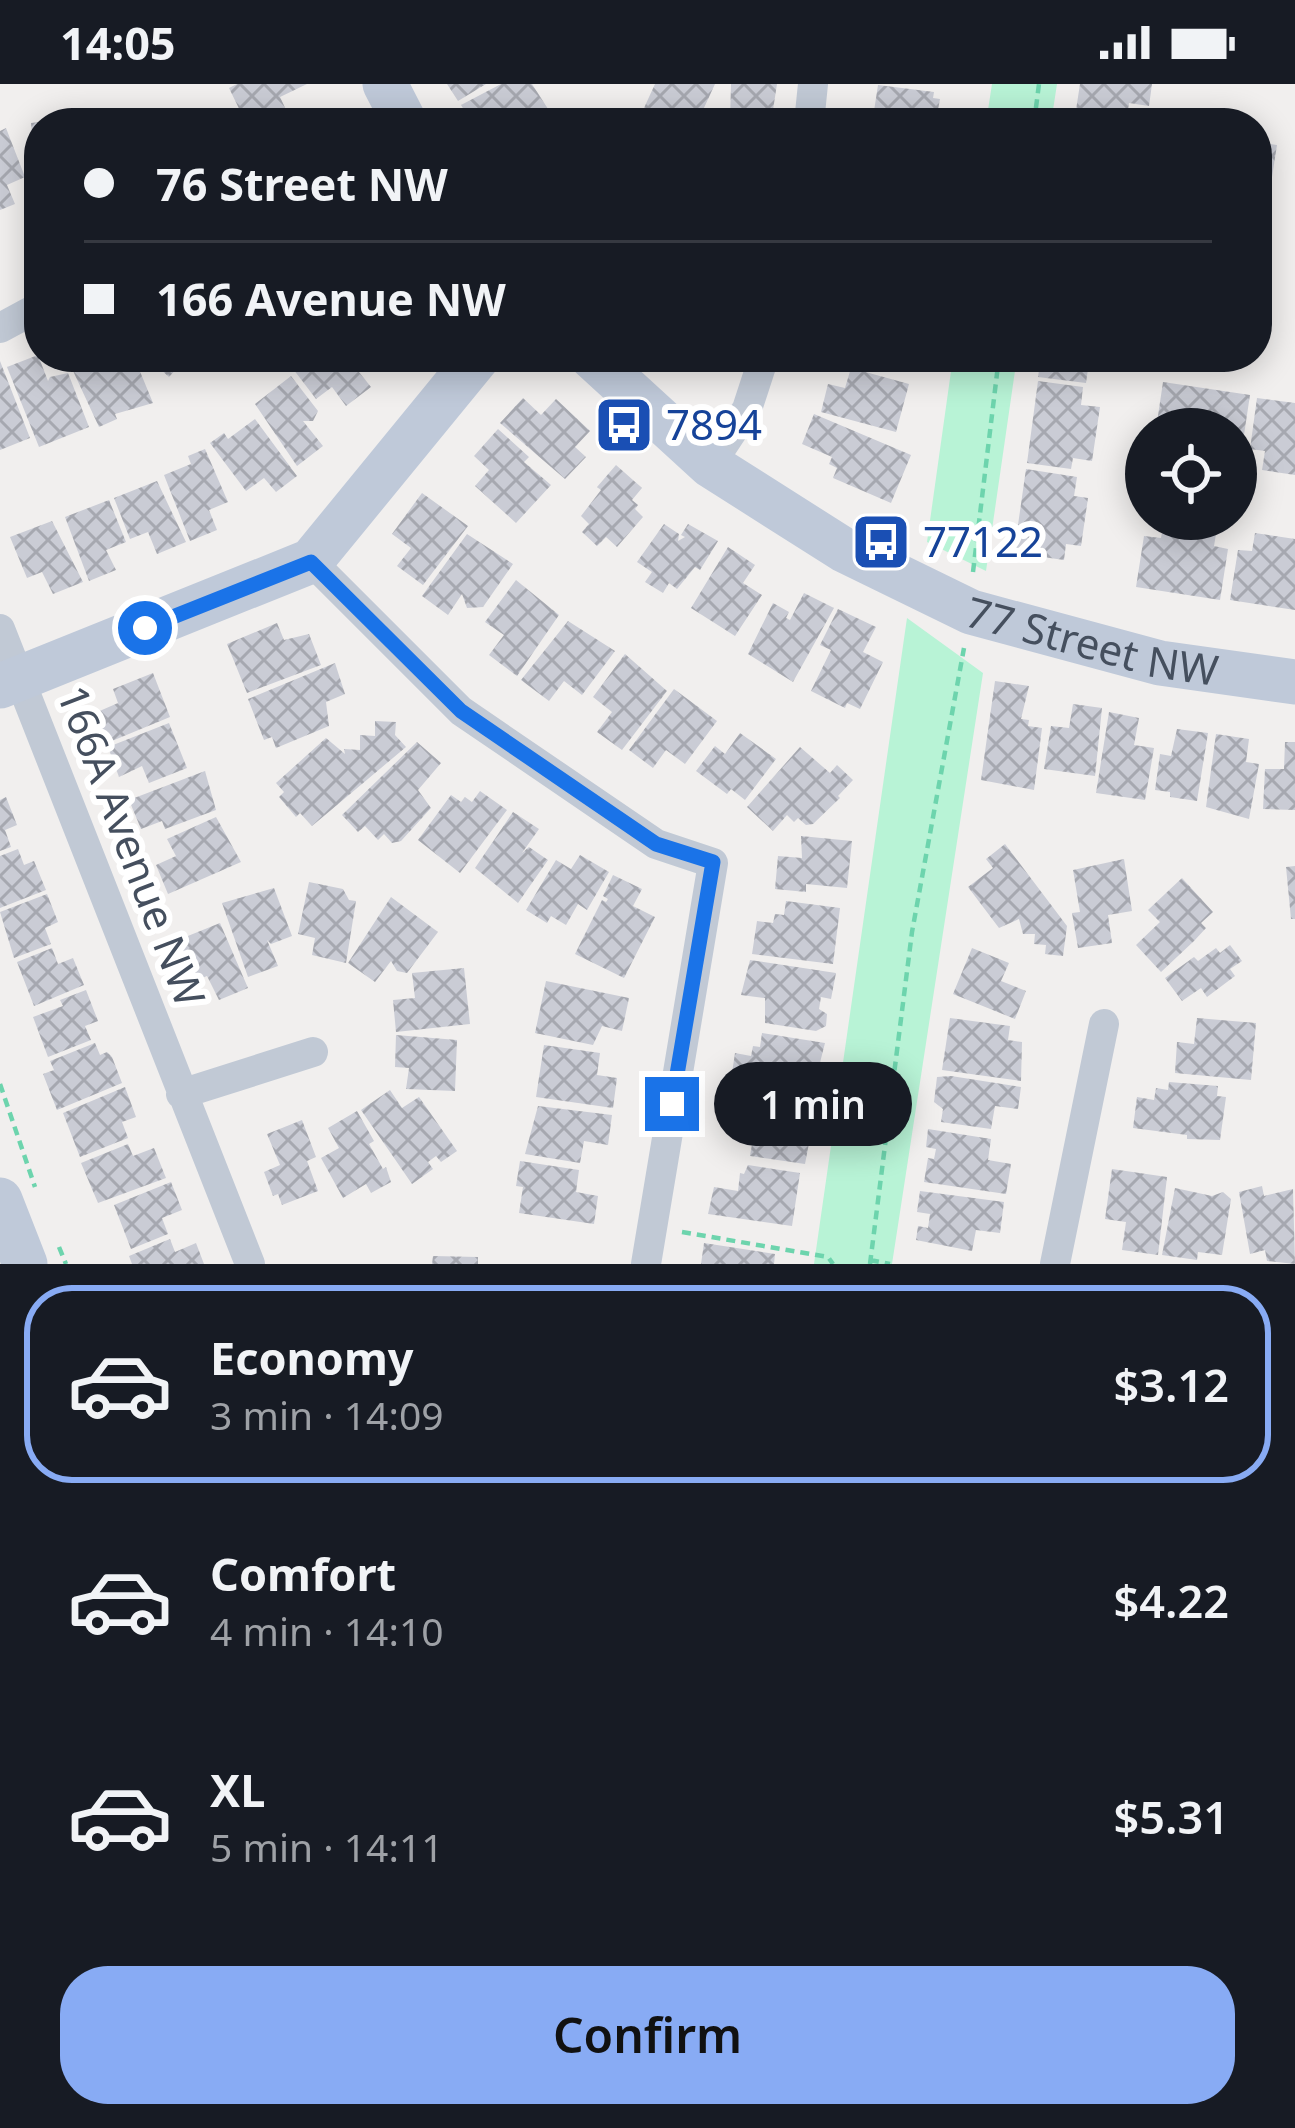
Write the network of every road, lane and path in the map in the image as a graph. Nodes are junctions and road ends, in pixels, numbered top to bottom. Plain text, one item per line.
1 (466, 372) edge
2 (608, 372) edge
3 (759, 372) edge
4 (997, 372) edge
5 (710, 465) junction
6 (311, 562) junction
7 (971, 612) junction
8 (0, 629) edge
9 (10, 681) edge
10 (1295, 682) edge
11 (1104, 1024) dead end
12 (313, 1052) dead end
13 (0, 1084) edge
14 (181, 1094) junction
15 (18, 1194) edge
16 (652, 1227) junction
17 (42, 1255) edge
18 (870, 1262) edge
19 (66, 1264) edge
20 (250, 1264) edge
21 (646, 1264) edge
22 (833, 1264) edge
23 (890, 1264) edge
24 (1054, 1264) edge

1 - 6 street
2 - 5 street, 77 Street NW
3 - 5 street
4 - 7 path
5 - 7 street, 77 Street NW
6 - 9 street
6 - 16 street
7 - 10 street, 77 Street NW
7 - 18 path
8 - 9 street, 166A Avenue NW
9 - 14 street, 166A Avenue NW
11 - 24 street
12 - 14 street
13 - 15 path
14 - 20 street, 166A Avenue NW
15 - 17 street
16 - 21 street
16 - 22 path
17 - 19 path
18 - 23 path

